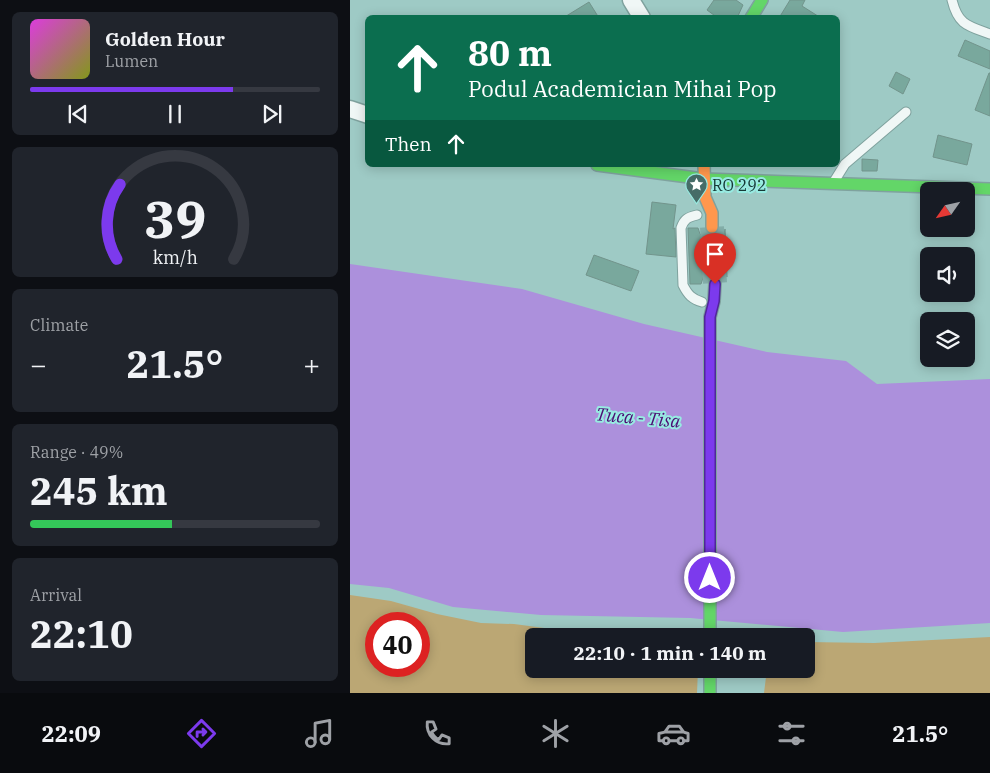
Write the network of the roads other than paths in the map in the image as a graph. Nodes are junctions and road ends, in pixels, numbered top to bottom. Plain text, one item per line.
1 (631, 0) edge
2 (762, 0) edge
3 (952, 0) edge
4 (640, 15) edge
5 (753, 15) edge
6 (990, 34) edge
7 (350, 110) edge
8 (906, 112) dead end
9 (365, 114) edge
10 (611, 167) edge
11 (704, 167) edge
12 (704, 179) junction
13 (832, 185) junction
14 (990, 189) edge
15 (705, 197) junction
16 (697, 215) junction
17 (712, 227) tunnel mouth
18 (698, 228) tunnel mouth
19 (715, 284) tunnel mouth
20 (702, 297) joint
21 (710, 317) junction
22 (710, 628) edge
23 (710, 678) edge
24 (710, 693) edge

1 - 4 street
2 - 5 street
3 - 6 lane
7 - 9 street
8 - 13 lane
10 - 12 street
11 - 12 street
12 - 13 street
12 - 15 street
13 - 14 street
15 - 16 street
15 - 17 street
16 - 18 street
16 - 20 lane
19 - 21 street
20 - 21 street
21 - 22 street
23 - 24 street

